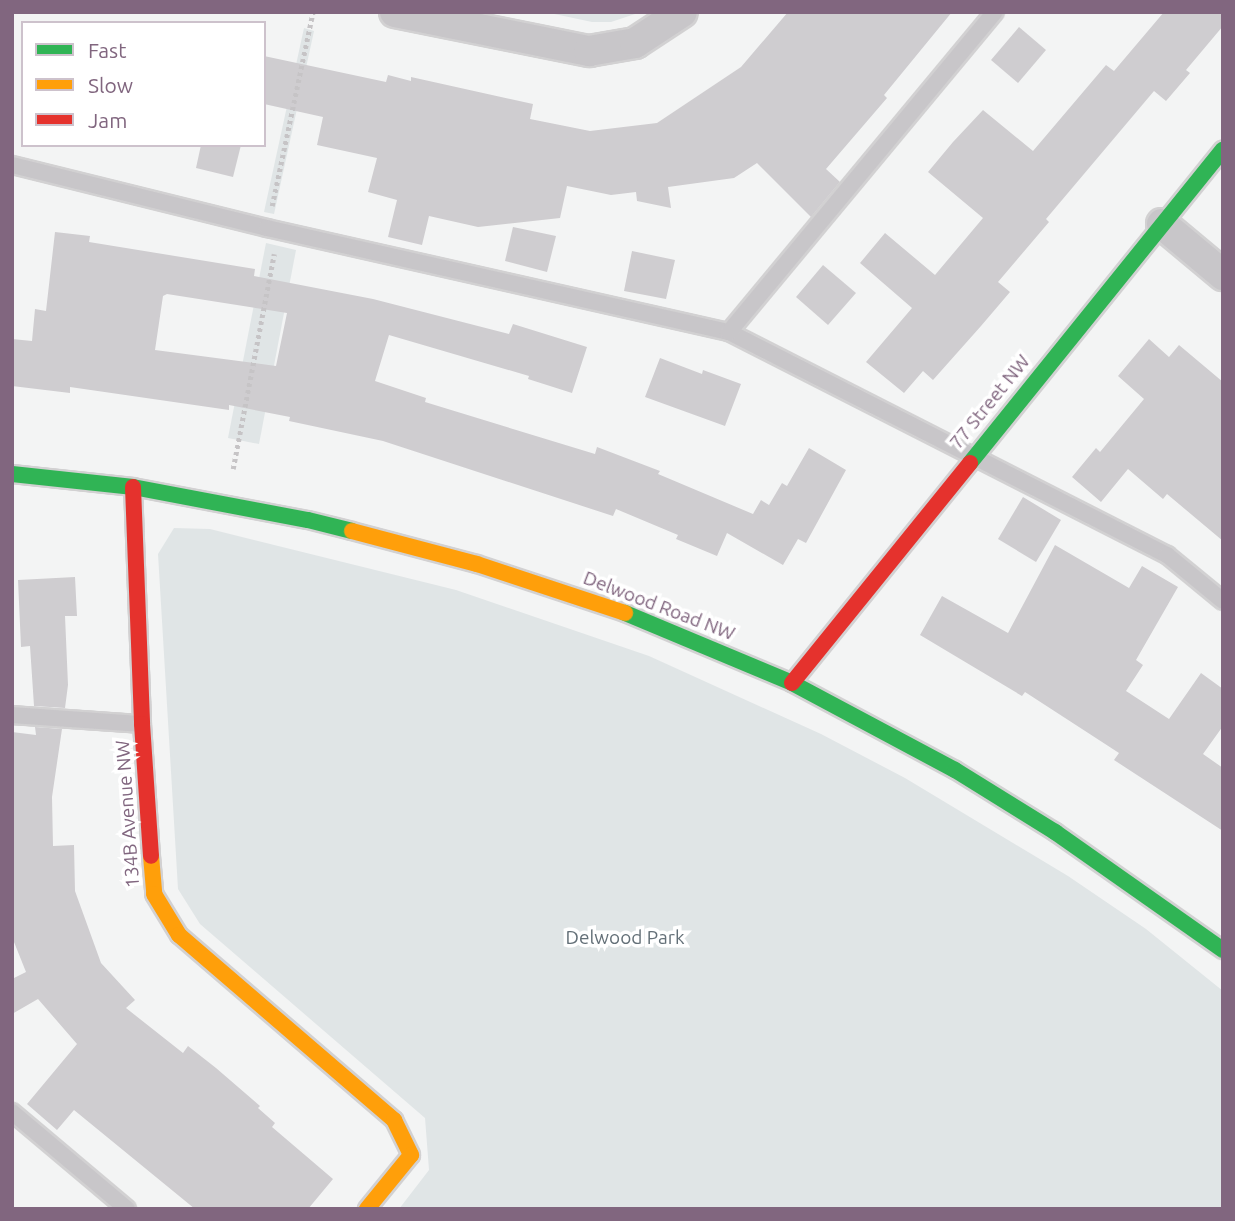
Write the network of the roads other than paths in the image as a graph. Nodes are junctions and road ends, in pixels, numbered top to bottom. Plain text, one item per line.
1 (395, 12) edge
2 (682, 12) edge
3 (995, 12) edge
4 (1223, 149) edge
5 (12, 165) edge
6 (1162, 224) junction
7 (1223, 275) edge
8 (729, 332) junction
9 (974, 455) junction
10 (12, 474) edge
11 (132, 487) junction
12 (1223, 601) edge
13 (792, 683) junction
14 (12, 715) edge
15 (142, 724) junction
16 (1223, 950) edge
17 (12, 1112) edge
18 (127, 1209) edge
19 (367, 1209) edge

1 - 2 street
3 - 8 lane
4 - 6 street, 77 Street NW
5 - 8 lane
6 - 7 street
6 - 9 street, 77 Street NW
8 - 9 lane
9 - 12 lane
9 - 13 street, 77 Street NW
10 - 11 street, Delwood Road NW
11 - 13 street, Delwood Road NW
11 - 15 street, 134B Avenue NW
13 - 16 street, Delwood Road NW
14 - 15 lane
15 - 19 street, 134B Avenue NW
17 - 18 lane

